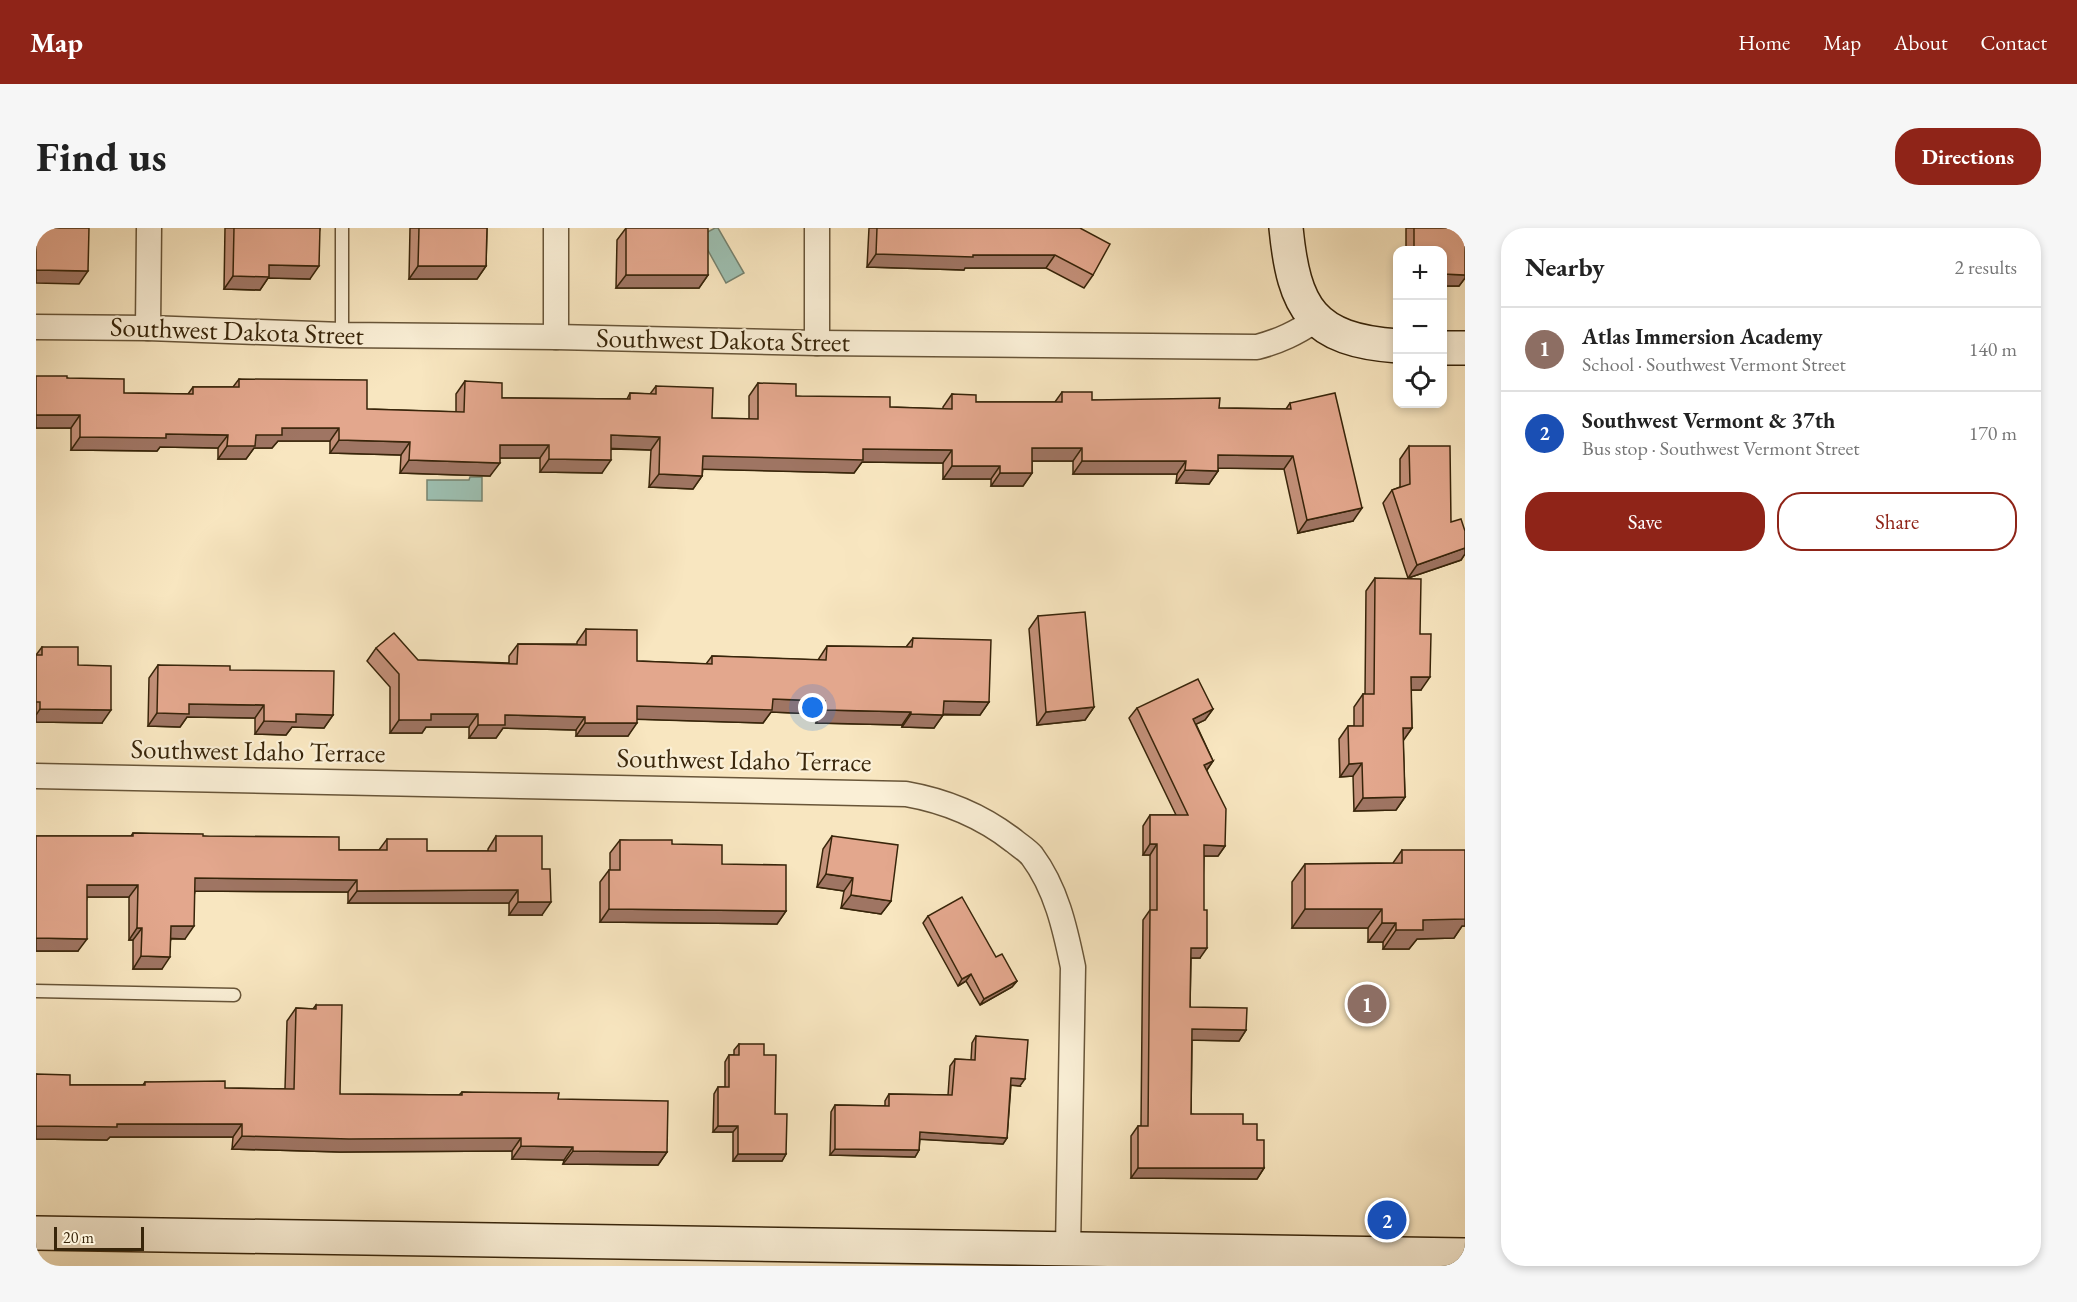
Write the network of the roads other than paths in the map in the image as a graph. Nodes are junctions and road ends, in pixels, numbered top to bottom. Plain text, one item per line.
1 (149, 228) edge
2 (342, 228) edge
3 (556, 228) edge
4 (817, 228) edge
5 (1286, 228) edge
6 (1316, 320) junction
7 (36, 327) edge
8 (148, 328) junction
9 (342, 335) junction
10 (556, 337) junction
11 (817, 343) junction
12 (1393, 346) edge
13 (1447, 348) edge
14 (1465, 348) edge
15 (36, 776) edge
16 (36, 991) edge
17 (234, 995) dead end
18 (36, 1233) edge
19 (1068, 1249) junction
20 (1465, 1255) edge
21 (1269, 1259) edge

1 - 8 street
2 - 9 lane
3 - 10 street
4 - 11 street
5 - 6 main road
6 - 11 street, Southwest Dakota Street
6 - 12 main road
7 - 8 street, Southwest Dakota Street
8 - 9 street, Southwest Dakota Street
9 - 10 street, Southwest Dakota Street
10 - 11 street, Southwest Dakota Street
13 - 14 main road
15 - 19 street, Southwest Idaho Terrace
16 - 17 lane
18 - 19 main road
19 - 21 main road
20 - 21 main road

